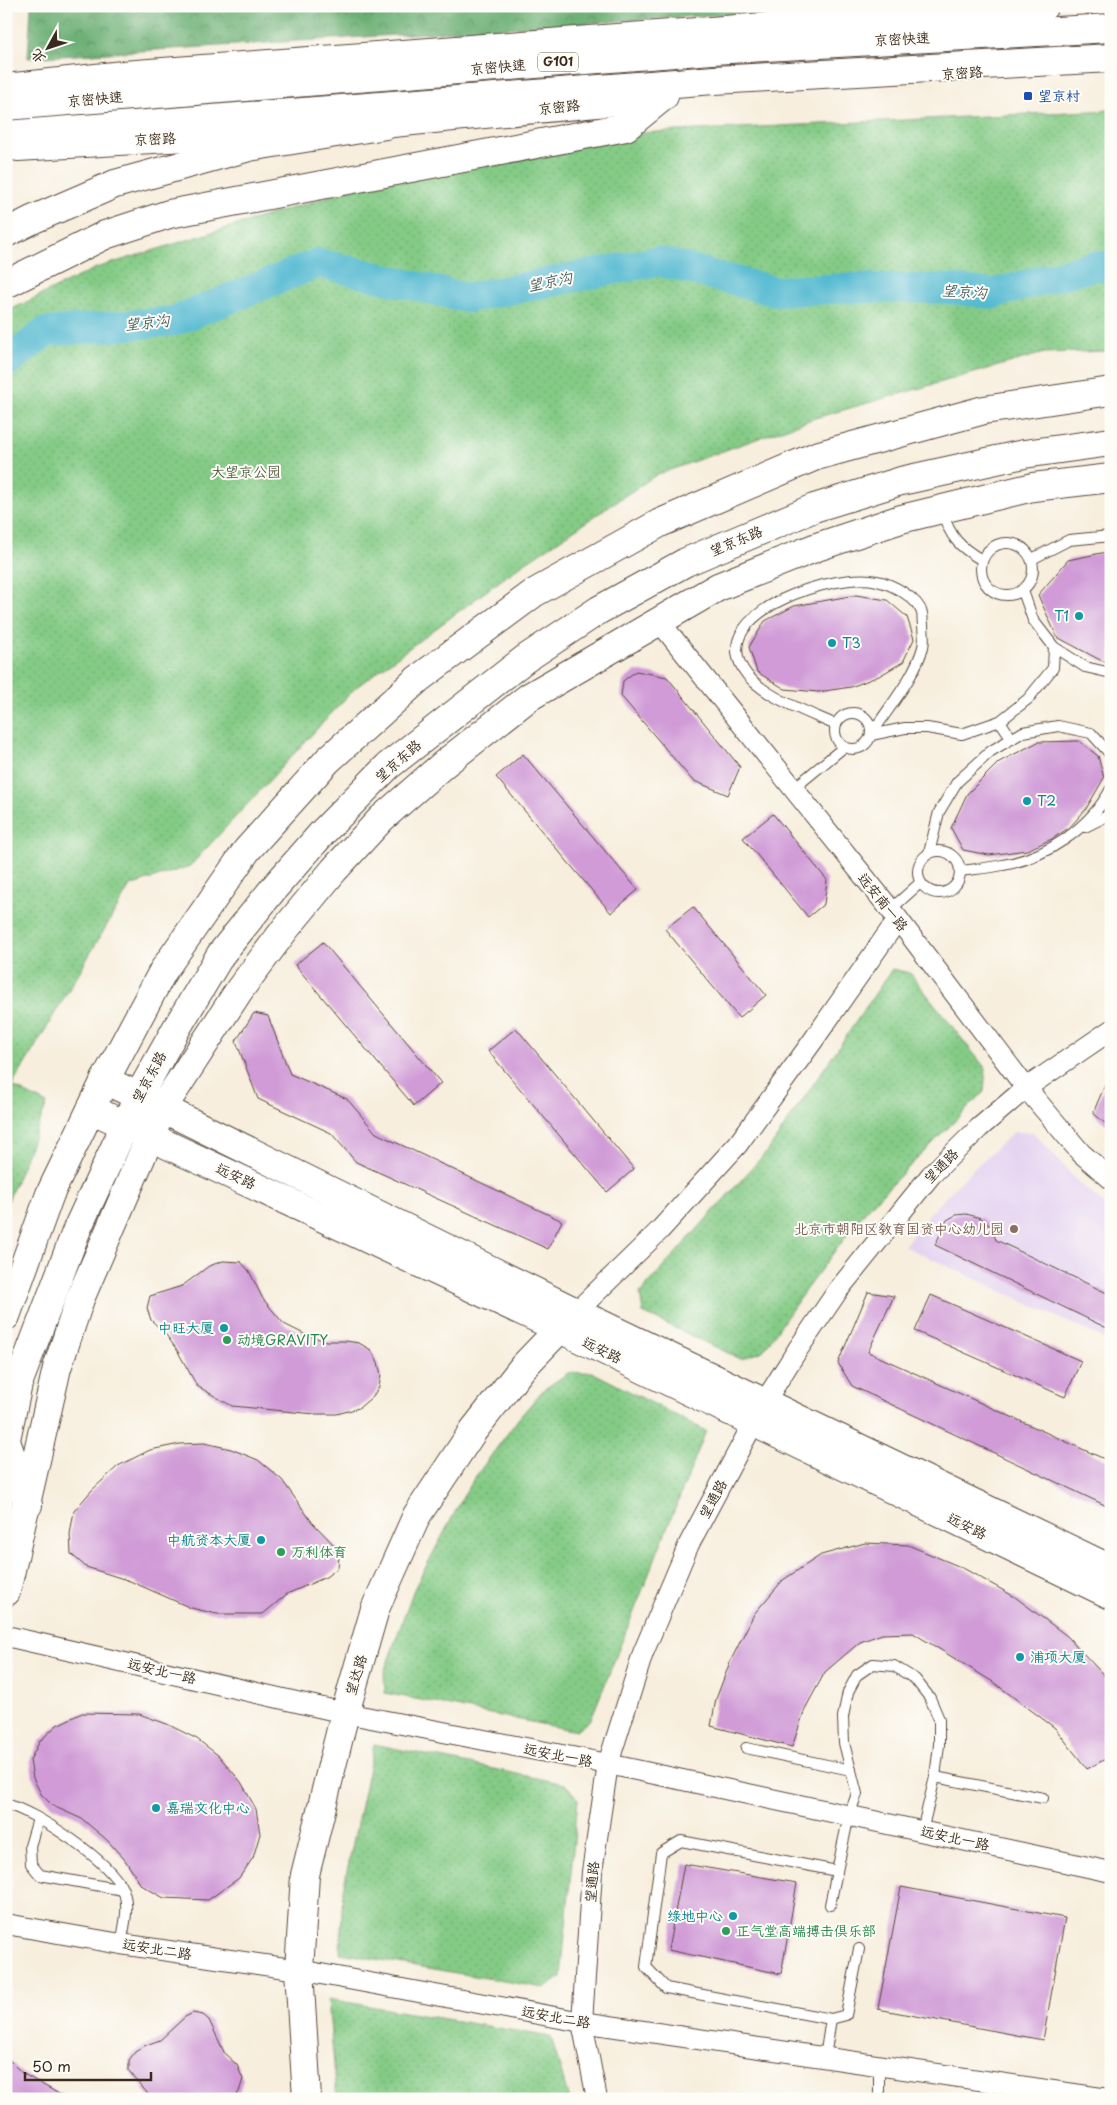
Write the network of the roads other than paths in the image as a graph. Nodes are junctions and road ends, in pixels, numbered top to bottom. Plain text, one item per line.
1 (1044, 6) edge
2 (1111, 28) edge
3 (1111, 58) edge
4 (1111, 66) edge
5 (6, 88) edge
6 (664, 96) junction
7 (6, 106) edge
8 (386, 125) junction
9 (6, 135) edge
10 (6, 148) edge
11 (6, 233) edge
12 (6, 284) edge
13 (1111, 390) edge
14 (1111, 442) edge
15 (1111, 478) edge
16 (941, 509) junction
17 (1111, 536) edge
18 (1032, 559) junction
19 (982, 560) junction
20 (1023, 591) junction
21 (659, 621) junction
22 (1054, 647) junction
23 (1111, 673) edge
24 (528, 697) junction
25 (1000, 721) junction
26 (836, 725) junction
27 (871, 735) junction
28 (1012, 738) junction
29 (844, 747) junction
30 (404, 753) junction
31 (1111, 755) edge
32 (793, 789) junction
33 (1111, 789) edge
34 (1111, 814) edge
35 (1078, 831) junction
36 (929, 853) junction
37 (960, 871) junction
38 (920, 883) junction
39 (894, 914) junction
40 (1111, 1030) edge
41 (105, 1080) junction
42 (1026, 1088) junction
43 (138, 1097) junction
44 (91, 1109) junction
45 (162, 1109) junction
46 (126, 1124) junction
47 (150, 1136) junction
48 (1111, 1179) edge
49 (6, 1316) edge
50 (568, 1320) junction
51 (759, 1413) junction
52 (6, 1440) edge
53 (28, 1505) junction
54 (1111, 1569) edge
55 (6, 1592) edge
56 (1111, 1595) edge
57 (6, 1636) edge
58 (344, 1713) junction
59 (746, 1748) dead end
60 (608, 1764) junction
61 (852, 1770) junction
62 (935, 1776) junction
63 (1043, 1798) dead end
64 (6, 1804) edge
65 (849, 1815) junction
66 (38, 1820) junction
67 (922, 1831) junction
68 (836, 1871) junction
69 (1111, 1872) edge
70 (123, 1890) junction
71 (830, 1905) dead end
72 (6, 1924) edge
73 (121, 1944) junction
74 (859, 1948) dead end
75 (299, 1970) junction
76 (831, 2018) junction
77 (582, 2022) junction
78 (825, 2057) junction
79 (879, 2065) junction
80 (307, 2099) edge
81 (597, 2099) edge
82 (879, 2099) edge
83 (1108, 2099) edge

1 - 5 main road, G101
2 - 7 main road, 京密快速 / G101
3 - 9 main road, 京密快速 / G101
4 - 6 main road, 京密路
6 - 8 main road, 京密路
6 - 12 main road
8 - 10 main road, 京密路
8 - 11 main road
13 - 41 main road
14 - 30 main road, 望京东路
15 - 16 main road
16 - 19 lane
16 - 21 main road
17 - 18 lane
18 - 19 lane
18 - 20 lane
19 - 20 lane
20 - 22 lane
21 - 24 main road
21 - 32 street, 远安南一路
22 - 23 lane
22 - 25 lane
24 - 30 main road
24 - 45 main road
25 - 27 lane
25 - 28 lane
26 - 27 lane
26 - 27 lane
26 - 29 lane
27 - 29 lane
28 - 31 lane
28 - 36 lane
29 - 32 lane
30 - 43 main road, 望京东路
32 - 39 street, 远安南一路
33 - 35 lane
34 - 35 lane
35 - 37 lane
36 - 37 lane
36 - 38 lane
37 - 38 lane
38 - 39 lane
39 - 42 street, 远安南一路
39 - 50 street
40 - 42 street, 望通路
41 - 43 main road, 远安路
41 - 44 main road
42 - 48 street, 远安南一路
42 - 51 street, 望通路
43 - 45 main road, 远安路
43 - 46 main road, 望京东路
44 - 46 main road, 远安路
44 - 49 main road
45 - 47 main road
45 - 50 main road, 远安路
46 - 47 main road, 远安路
46 - 52 main road, 望京东路
47 - 50 main road, 远安路
47 - 53 main road
50 - 51 main road, 远安路
50 - 58 main road, 望达路
51 - 54 main road, 远安路
51 - 56 main road, 远安路
51 - 60 street, 望通路
52 - 53 main road
53 - 55 main road
57 - 58 street, 远安北一路
58 - 60 street, 远安北一路
58 - 75 main road, 望达路
59 - 61 lane
60 - 65 street, 远安北一路
60 - 77 street, 望通路
61 - 62 lane
61 - 65 lane
62 - 63 lane
62 - 67 lane
64 - 66 lane
65 - 67 street, 远安北一路
65 - 68 lane
66 - 70 lane
66 - 70 lane
67 - 69 street, 远安北一路
68 - 71 lane
68 - 76 lane
70 - 73 lane
72 - 73 street, 远安北二路
73 - 75 street, 远安北二路
74 - 76 lane
75 - 77 street, 远安北二路
75 - 80 main road, 望达路
76 - 78 lane
77 - 78 street, 远安北二路
77 - 81 street, 望通路
78 - 79 street, 远安北二路
79 - 82 lane
79 - 83 street, 远安北二路

